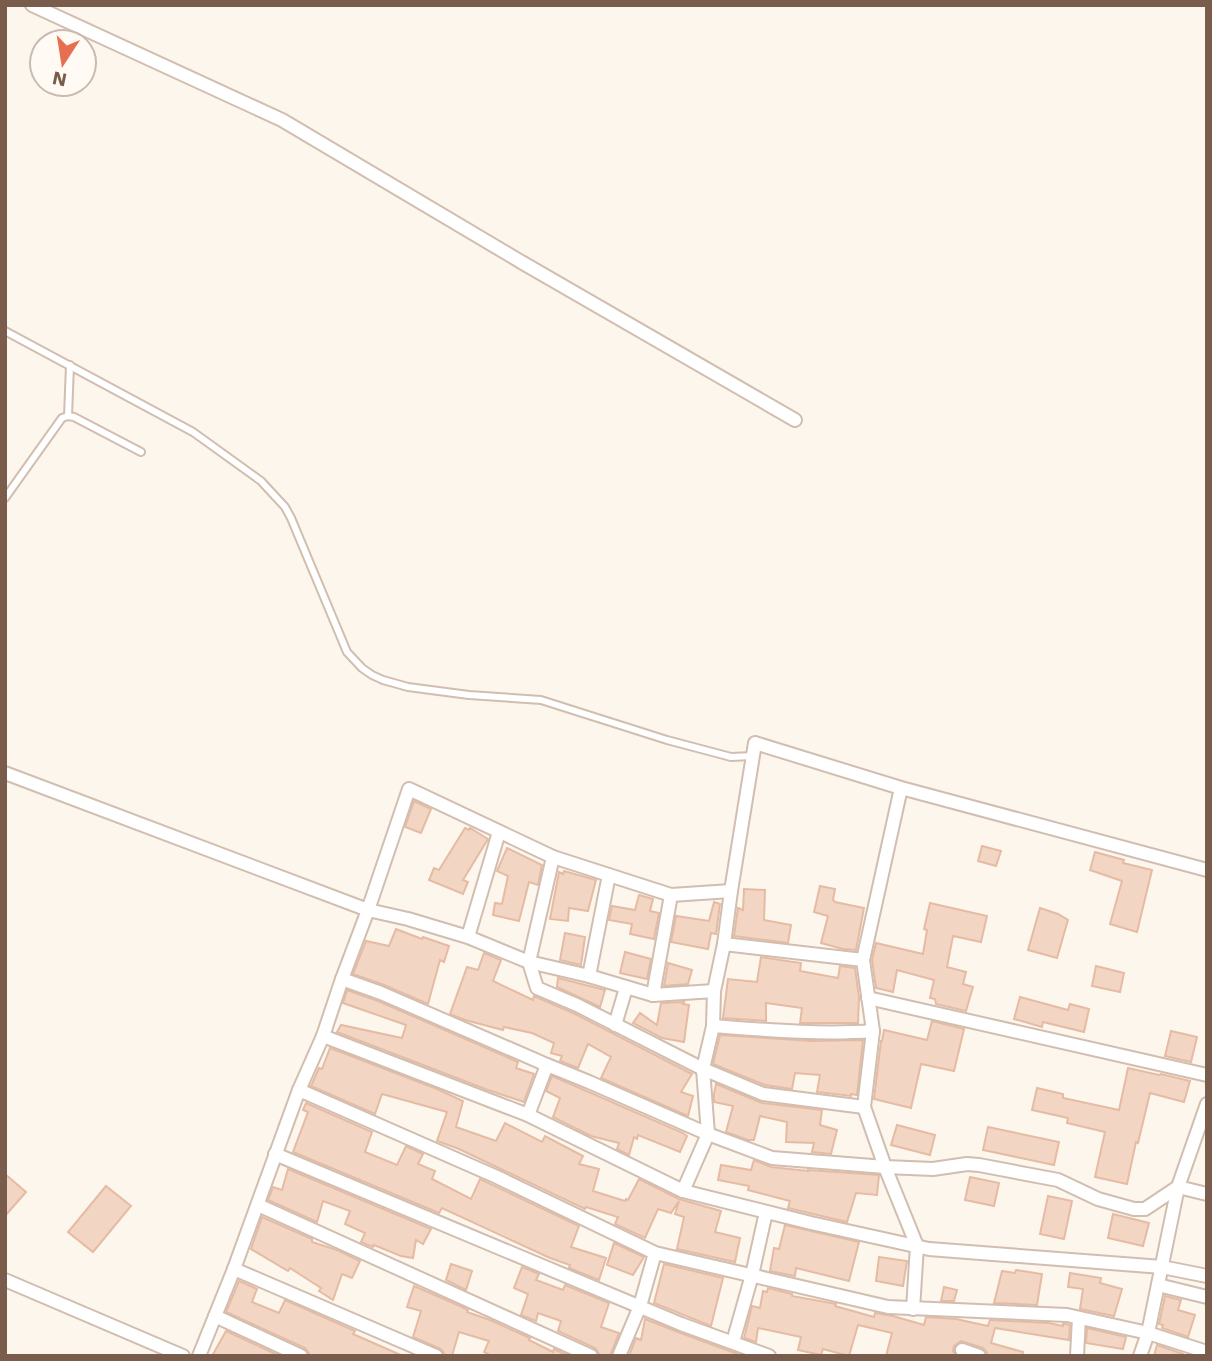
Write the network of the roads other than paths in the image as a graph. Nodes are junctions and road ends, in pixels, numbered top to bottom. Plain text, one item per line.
1 (32, 5) edge
2 (5, 331) edge
3 (70, 365) junction
4 (68, 416) junction
5 (794, 420) dead end
6 (141, 452) dead end
7 (5, 498) edge
8 (752, 756) junction
9 (5, 773) edge
10 (901, 788) junction
11 (499, 832) junction
12 (553, 857) junction
13 (1207, 870) edge
14 (609, 875) junction
15 (731, 891) junction
16 (671, 895) junction
17 (368, 909) junction
18 (468, 937) junction
19 (724, 944) junction
20 (863, 960) junction
21 (529, 962) junction
22 (589, 975) junction
23 (342, 979) junction
24 (626, 988) junction
25 (714, 991) junction
26 (653, 995) junction
27 (868, 998) junction
28 (615, 1025) junction
29 (713, 1026) junction
30 (873, 1031) junction
31 (323, 1035) junction
32 (547, 1065) junction
33 (703, 1069) junction
34 (1207, 1075) edge
35 (299, 1090) junction
36 (1207, 1104) edge
37 (864, 1107) junction
38 (528, 1115) junction
39 (708, 1134) junction
40 (275, 1154) junction
41 (886, 1167) junction
42 (1178, 1187) junction
43 (683, 1191) junction
44 (1207, 1194) edge
45 (258, 1205) junction
46 (766, 1212) junction
47 (917, 1246) junction
48 (655, 1253) junction
49 (1162, 1267) junction
50 (234, 1269) junction
51 (752, 1275) junction
52 (1207, 1276) edge
53 (5, 1280) edge
54 (1158, 1285) junction
55 (1207, 1297) edge
56 (640, 1306) junction
57 (913, 1309) junction
58 (215, 1316) junction
59 (1079, 1318) junction
60 (1147, 1333) junction
61 (733, 1342) junction
62 (962, 1350) dead end
63 (1207, 1352) edge
64 (183, 1356) edge
65 (199, 1356) edge
66 (301, 1356) edge
67 (436, 1356) edge
68 (591, 1356) edge
69 (619, 1356) edge
70 (769, 1356) edge
71 (979, 1356) edge
72 (1077, 1356) edge
73 (1140, 1356) edge

1 - 5 street
2 - 3 lane
3 - 4 lane
3 - 8 lane
4 - 6 lane
4 - 7 lane
8 - 10 street
8 - 15 street
9 - 17 street
10 - 13 street
10 - 20 street
11 - 12 street
11 - 17 street
11 - 18 street
12 - 14 street
12 - 21 street
14 - 16 street
14 - 22 street
15 - 16 street
15 - 19 street
16 - 26 street
17 - 18 street
17 - 23 street
18 - 21 street
19 - 20 street
19 - 25 street
20 - 27 street
21 - 22 street
21 - 28 street
22 - 24 street
23 - 31 street
23 - 32 street
24 - 26 street
24 - 28 street
25 - 26 street
25 - 29 street
27 - 30 street
27 - 34 street
28 - 33 street
29 - 30 street
29 - 33 street
30 - 37 street
31 - 35 street
31 - 38 street
32 - 38 street
32 - 39 street
33 - 37 street
33 - 39 street
35 - 40 street
35 - 48 street
36 - 42 street
37 - 41 street
38 - 43 street
39 - 41 street
39 - 43 street
40 - 45 street
40 - 56 street
41 - 42 street
41 - 47 street
42 - 44 street
42 - 49 street
43 - 46 street
45 - 50 street
45 - 68 street
46 - 47 street
46 - 51 street
47 - 49 street
47 - 57 street
48 - 51 street
48 - 56 street
49 - 52 street
49 - 54 street
50 - 58 street
50 - 67 street
51 - 57 street
51 - 61 street
53 - 64 street
54 - 55 street
54 - 60 street
56 - 61 street
56 - 69 street
57 - 59 street
58 - 65 street
58 - 66 street
59 - 60 street
59 - 72 street
60 - 63 street
60 - 73 street
61 - 70 street
62 - 71 street

